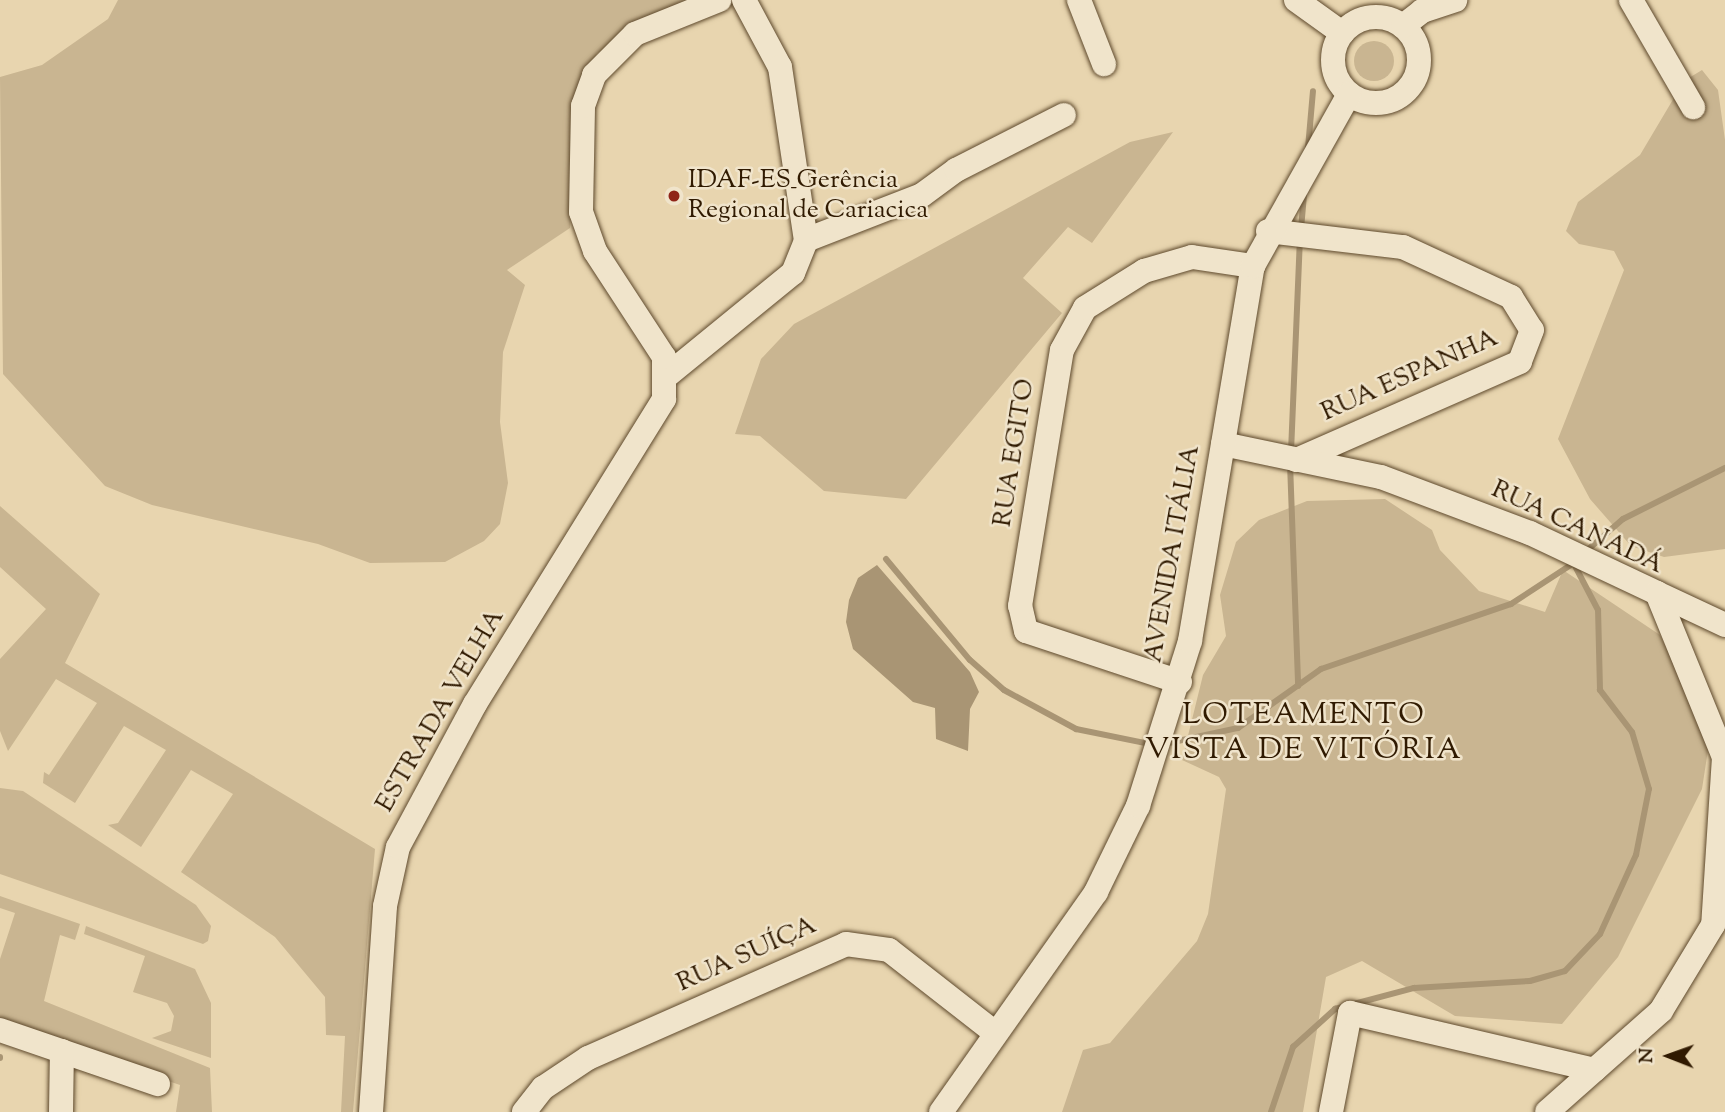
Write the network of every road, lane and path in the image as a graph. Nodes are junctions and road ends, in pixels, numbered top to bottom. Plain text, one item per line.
1 (719, 0) edge
2 (744, 0) edge
3 (1079, 0) edge
4 (1296, 0) edge
5 (1455, 0) edge
6 (1631, 0) edge
7 (1403, 26) junction
8 (1342, 33) junction
9 (1104, 64) dead end
10 (1349, 94) junction
11 (1693, 107) dead end
12 (1064, 115) dead end
13 (1268, 231) junction
14 (806, 240) junction
15 (1253, 266) junction
16 (668, 374) junction
17 (1223, 444) junction
18 (1297, 460) junction
19 (1657, 593) junction
20 (1725, 625) edge
21 (1180, 682) junction
22 (0, 1030) edge
23 (994, 1032) junction
24 (62, 1051) junction
25 (1594, 1070) junction
26 (158, 1084) dead end
27 (61, 1112) edge
28 (371, 1112) edge
29 (524, 1112) edge
30 (940, 1112) edge
31 (1331, 1112) edge
32 (1547, 1112) edge

1 - 16 street
2 - 14 street
3 - 9 street
4 - 8 street
5 - 7 street
6 - 11 street
7 - 8 street
7 - 10 street
8 - 10 street
10 - 13 street, AVENIDA ITÁLIA
12 - 14 street
13 - 15 street, AVENIDA ITÁLIA
13 - 18 street, RUA ESPANHA
14 - 16 street
15 - 17 street, AVENIDA ITÁLIA
15 - 21 street, RUA EGITO
16 - 28 street, ESTRADA VELHA
17 - 18 street, RUA CANADÁ
17 - 21 street, AVENIDA ITÁLIA
18 - 19 street, RUA CANADÁ
19 - 20 street
19 - 25 street, RUA CANADÁ
21 - 23 street, AVENIDA ITÁLIA
22 - 24 street
23 - 29 street, RUA SUÍÇA
23 - 30 street, AVENIDA ITÁLIA
24 - 26 street
24 - 27 street
25 - 31 street
25 - 32 street, RUA CANADÁ

